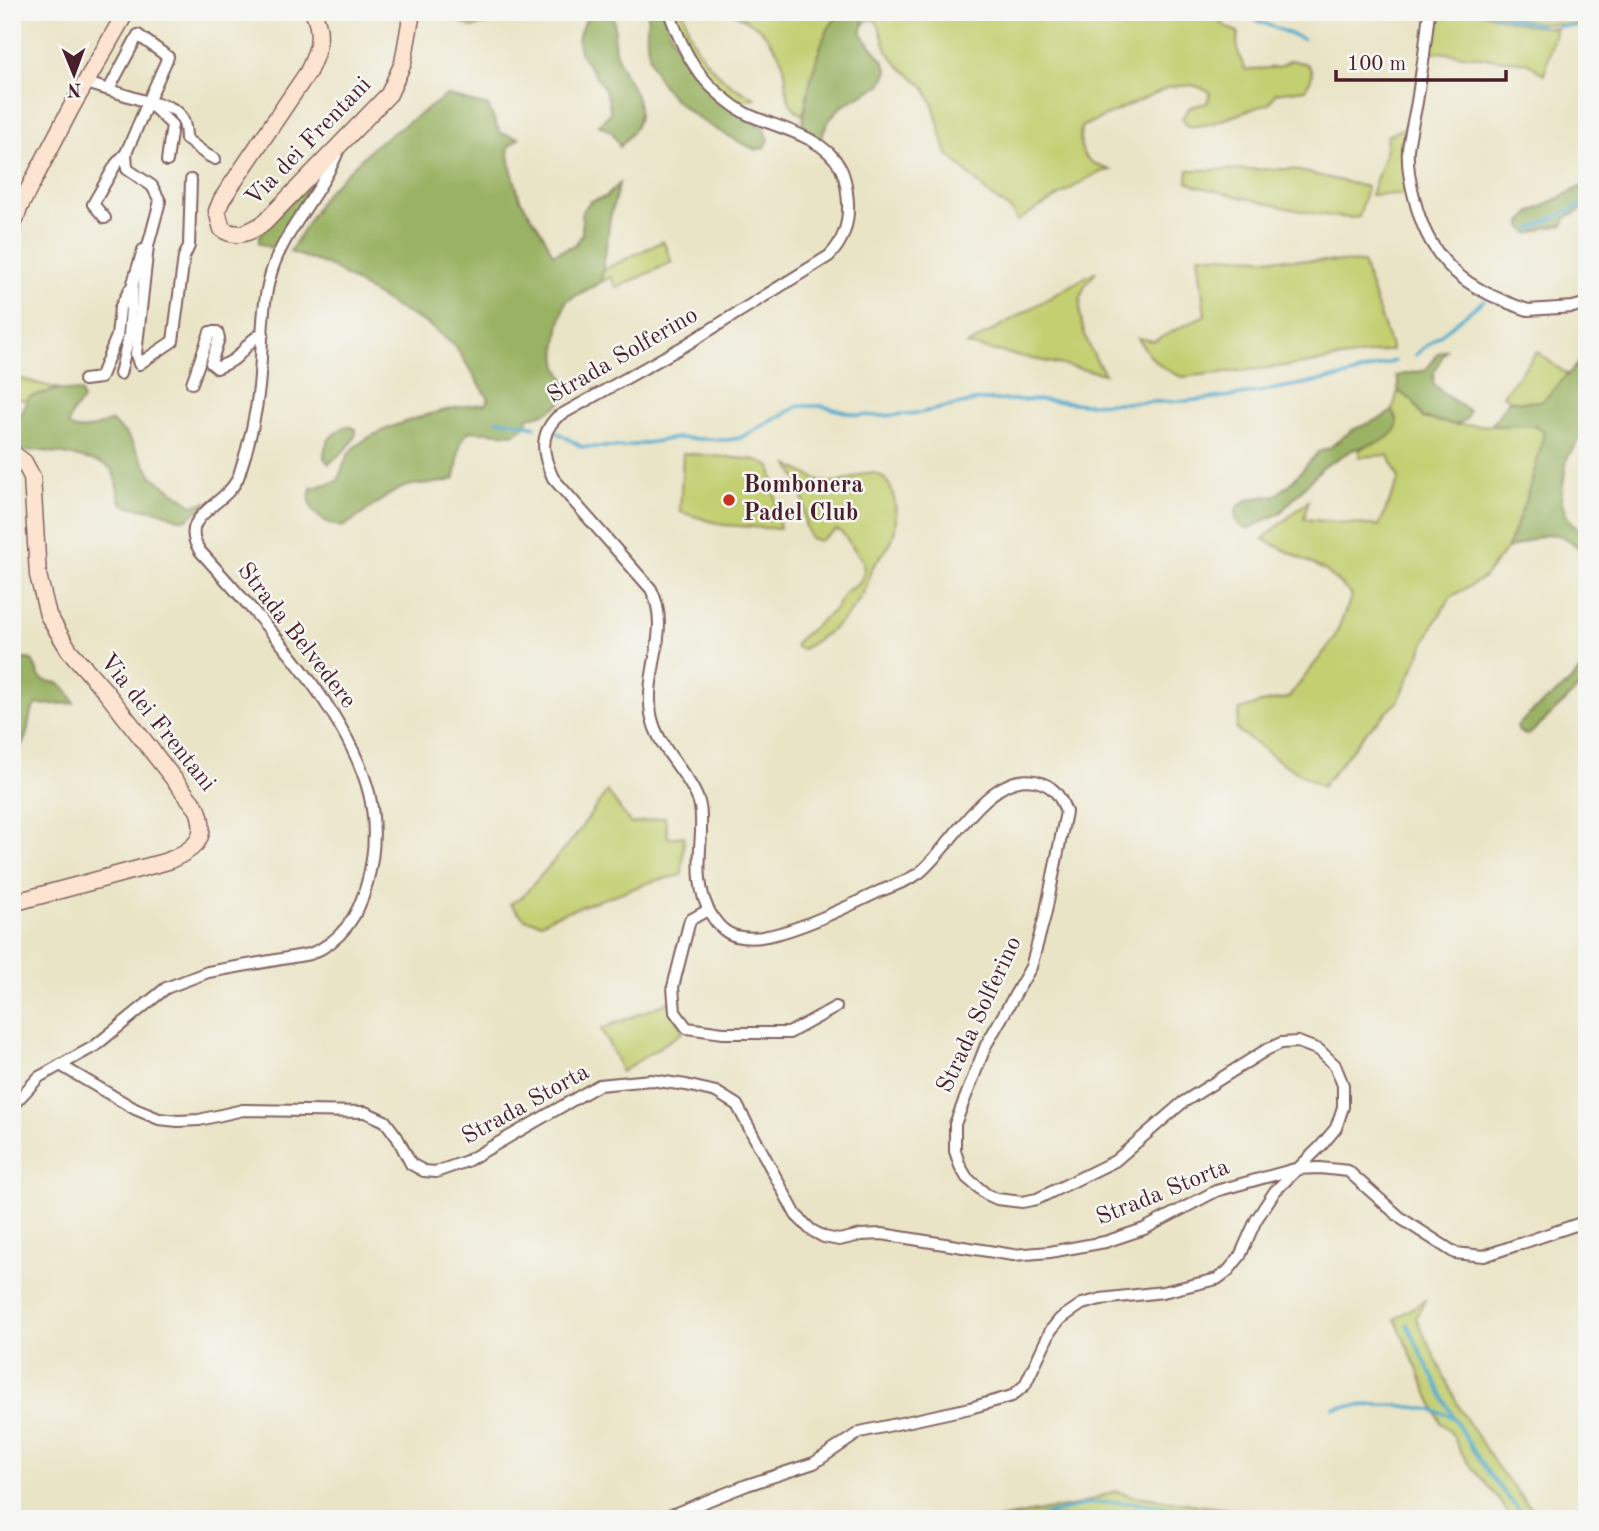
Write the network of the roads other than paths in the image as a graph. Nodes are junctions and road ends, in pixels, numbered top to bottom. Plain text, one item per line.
1 (126, 12) edge
2 (313, 12) edge
3 (412, 12) edge
4 (669, 12) edge
5 (1429, 12) edge
6 (86, 80) junction
7 (108, 89) junction
8 (148, 102) junction
9 (341, 144) junction
10 (126, 153) junction
11 (215, 159) dead end
12 (167, 161) dead end
13 (191, 180) dead end
14 (106, 218) dead end
15 (12, 227) edge
16 (148, 246) junction
17 (133, 283) junction
18 (1587, 303) edge
19 (263, 334) junction
20 (120, 374) dead end
21 (85, 380) dead end
22 (192, 383) dead end
23 (12, 453) edge
24 (12, 903) edge
25 (708, 910) junction
26 (836, 1007) dead end
27 (60, 1065) junction
28 (12, 1106) edge
29 (1295, 1169) junction
30 (1587, 1221) edge
31 (662, 1519) edge

1 - 6 main road
2 - 9 main road, Via dei Frentani
3 - 9 main road, Via dei Frentani
4 - 25 street, Strada Solferino
5 - 18 street
6 - 7 street
6 - 15 main road
7 - 8 street
7 - 8 street
8 - 10 street
8 - 11 street
8 - 12 street
9 - 19 street, Strada Belvedere
10 - 14 street
10 - 16 street
13 - 16 street
16 - 17 street
17 - 20 street
17 - 21 street
19 - 22 street
19 - 27 street, Strada Belvedere
23 - 24 main road, Via dei Frentani
25 - 26 street
25 - 29 street, Strada Solferino
27 - 28 street, Strada Belvedere
27 - 29 street, Strada Storta
29 - 30 street
29 - 31 street, Strada Solferino

